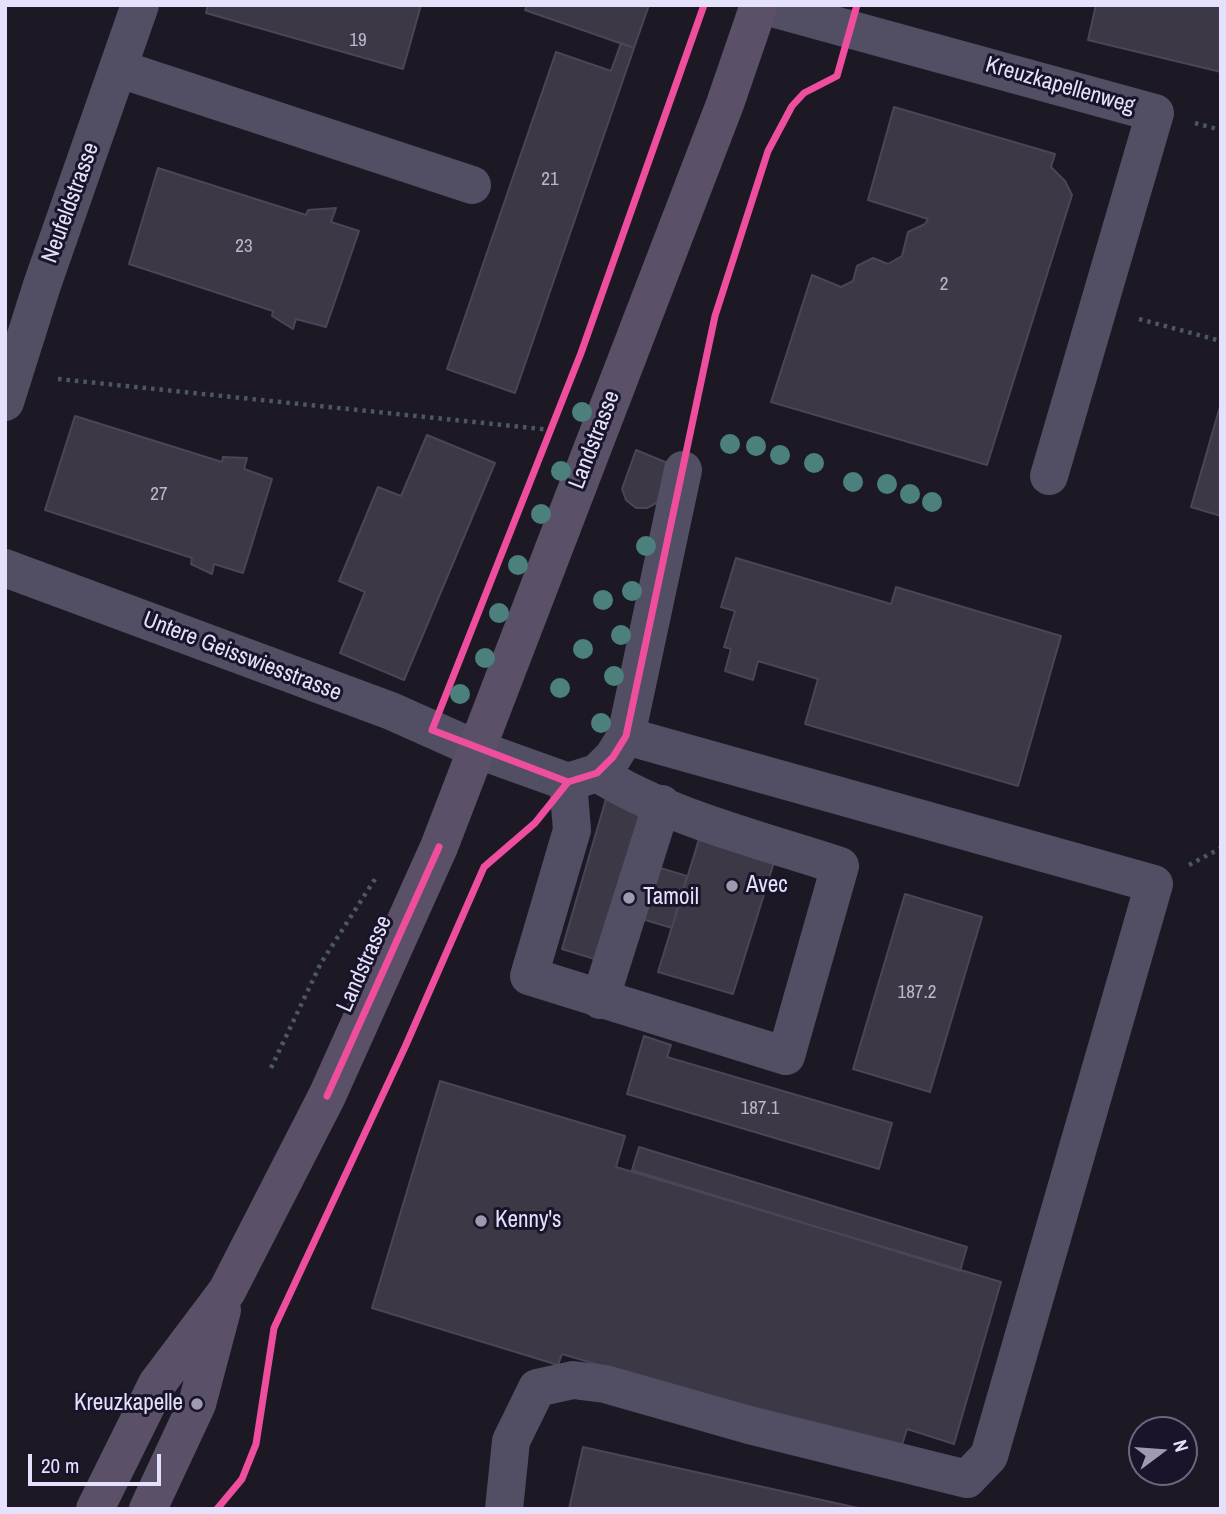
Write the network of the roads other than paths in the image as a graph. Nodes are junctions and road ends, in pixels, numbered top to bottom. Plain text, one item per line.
1 (140, 5) edge
2 (760, 5) edge
3 (120, 69) junction
4 (471, 185) dead end
5 (10, 388) edge
6 (683, 470) dead end
7 (1049, 476) dead end
8 (5, 568) edge
9 (626, 736) junction
10 (476, 749) junction
11 (583, 778) junction
12 (662, 804) junction
13 (600, 1000) junction
14 (227, 1291) junction
15 (95, 1509) edge
16 (148, 1509) edge
17 (504, 1509) edge

1 - 3 street, Neufeldstrasse
2 - 7 street, Kreuzkapellenweg
2 - 10 main road, Landstrasse
3 - 4 street
3 - 5 street, Neufeldstrasse
6 - 9 street
8 - 10 street, Untere Geisswiesstrasse
9 - 11 street
9 - 17 street
10 - 11 street, Untere Geisswiesstrasse
10 - 14 main road, Landstrasse
11 - 12 street, Untere Geisswiesstrasse
11 - 13 street
12 - 13 street
12 - 13 street, Untere Geisswiesstrasse
14 - 15 main road, Landstrasse
14 - 16 main road, Landstrasse

